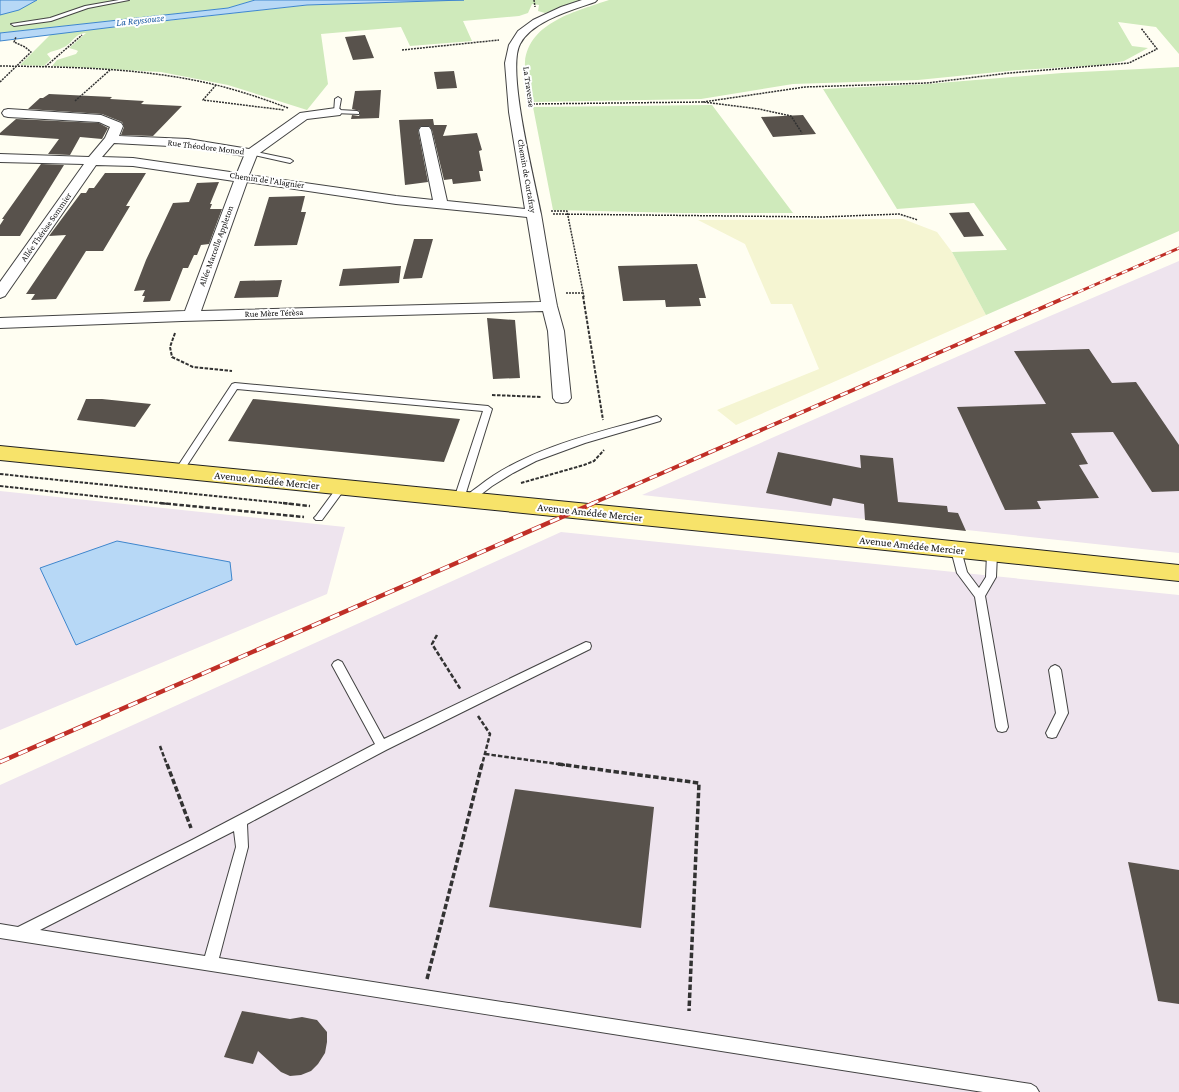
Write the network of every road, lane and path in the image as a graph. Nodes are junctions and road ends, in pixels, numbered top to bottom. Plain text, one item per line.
1 (127, 0) edge
2 (592, 0) edge
3 (14, 24) dead end
4 (1141, 28) dead end
5 (82, 35) dead end
6 (517, 41) junction
7 (14, 42) dead end
8 (402, 50) dead end
9 (0, 66) edge
10 (16, 66) junction
11 (44, 67) junction
12 (110, 70) junction
13 (0, 82) edge
14 (216, 85) junction
15 (338, 99) dead end
16 (703, 102) junction
17 (515, 104) junction
18 (336, 112) junction
19 (357, 112) dead end
20 (8, 113) dead end
21 (300, 114) junction
22 (58, 116) junction
23 (425, 130) dead end
24 (802, 133) dead end
25 (111, 139) junction
26 (252, 153) junction
27 (0, 158) edge
28 (93, 160) junction
29 (290, 161) dead end
30 (242, 177) junction
31 (441, 205) junction
32 (540, 212) junction
33 (567, 214) junction
34 (918, 220) dead end
35 (0, 294) edge
36 (548, 306) junction
37 (186, 316) junction
38 (0, 323) edge
39 (239, 372) dead end
40 (487, 395) dead end
41 (562, 398) joint
42 (657, 420) dead end
43 (0, 453) edge
44 (180, 471) junction
45 (0, 474) edge
46 (0, 486) edge
47 (341, 488) junction
48 (464, 500) junction
49 (326, 508) junction
50 (319, 518) joint
51 (956, 550) junction
52 (992, 554) junction
53 (1179, 573) edge
54 (980, 596) junction
55 (586, 646) dead end
56 (338, 665) dead end
57 (1055, 670) dead end
58 (1002, 727) dead end
59 (1052, 733) dead end
60 (160, 746) dead end
61 (382, 746) junction
62 (487, 747) dead end
63 (485, 754) junction
64 (240, 821) junction
65 (197, 844) junction
66 (0, 931) edge
67 (18, 934) junction
68 (210, 964) junction
69 (422, 997) junction
70 (688, 1010) dead end
71 (1031, 1092) edge

1 - 3 lane
2 - 6 street, Chemin de Curtafray
4 - 16 path
5 - 11 path
6 - 8 path
6 - 17 street, Chemin de Curtafray
7 - 10 path
9 - 10 path
10 - 11 path
10 - 13 path
11 - 12 path
12 - 14 path
12 - 22 path
14 - 21 path
14 - 21 path
15 - 18 lane
16 - 17 path
16 - 24 path
17 - 32 street, Chemin de Curtafray
18 - 19 lane
18 - 21 street
20 - 22 street
21 - 26 street
22 - 25 street
23 - 31 street
25 - 26 street, Rue Théodore Monod
25 - 28 street, Allée Thérèse Sommier
26 - 29 lane
26 - 30 street, Rue Théodore Monod
27 - 28 street, Chemin de l'Alagnier
28 - 30 street, Chemin de l'Alagnier
28 - 35 street, Allée Thérèse Sommier
30 - 31 street, Chemin de l'Alagnier
30 - 37 street, Allée Marcelle Appleton
31 - 32 street, Chemin de l'Alagnier
32 - 33 path
32 - 33 path
32 - 36 street, Chemin de Curtafray
33 - 34 path
36 - 37 street, Rue Mère Térèsa
36 - 41 street, Chemin de Curtafray
37 - 38 street, Rue Mère Térèsa
37 - 39 path
40 - 41 path
42 - 48 lane
43 - 44 main road, Avenue Amédée Mercier
44 - 47 main road, Avenue Amédée Mercier
44 - 48 lane
45 - 49 path
46 - 50 path
47 - 48 main road, Avenue Amédée Mercier
47 - 49 lane
48 - 51 main road, Avenue Amédée Mercier
49 - 50 lane
51 - 52 main road, Avenue Amédée Mercier
51 - 54 lane
52 - 53 main road, Avenue Amédée Mercier
52 - 54 lane
54 - 58 lane
55 - 61 lane
56 - 61 lane
57 - 59 lane
60 - 65 path
61 - 64 lane
62 - 63 path
63 - 69 path
63 - 70 path
64 - 65 lane
64 - 68 lane
65 - 67 lane
66 - 67 lane
67 - 68 lane
68 - 69 lane
69 - 71 lane

